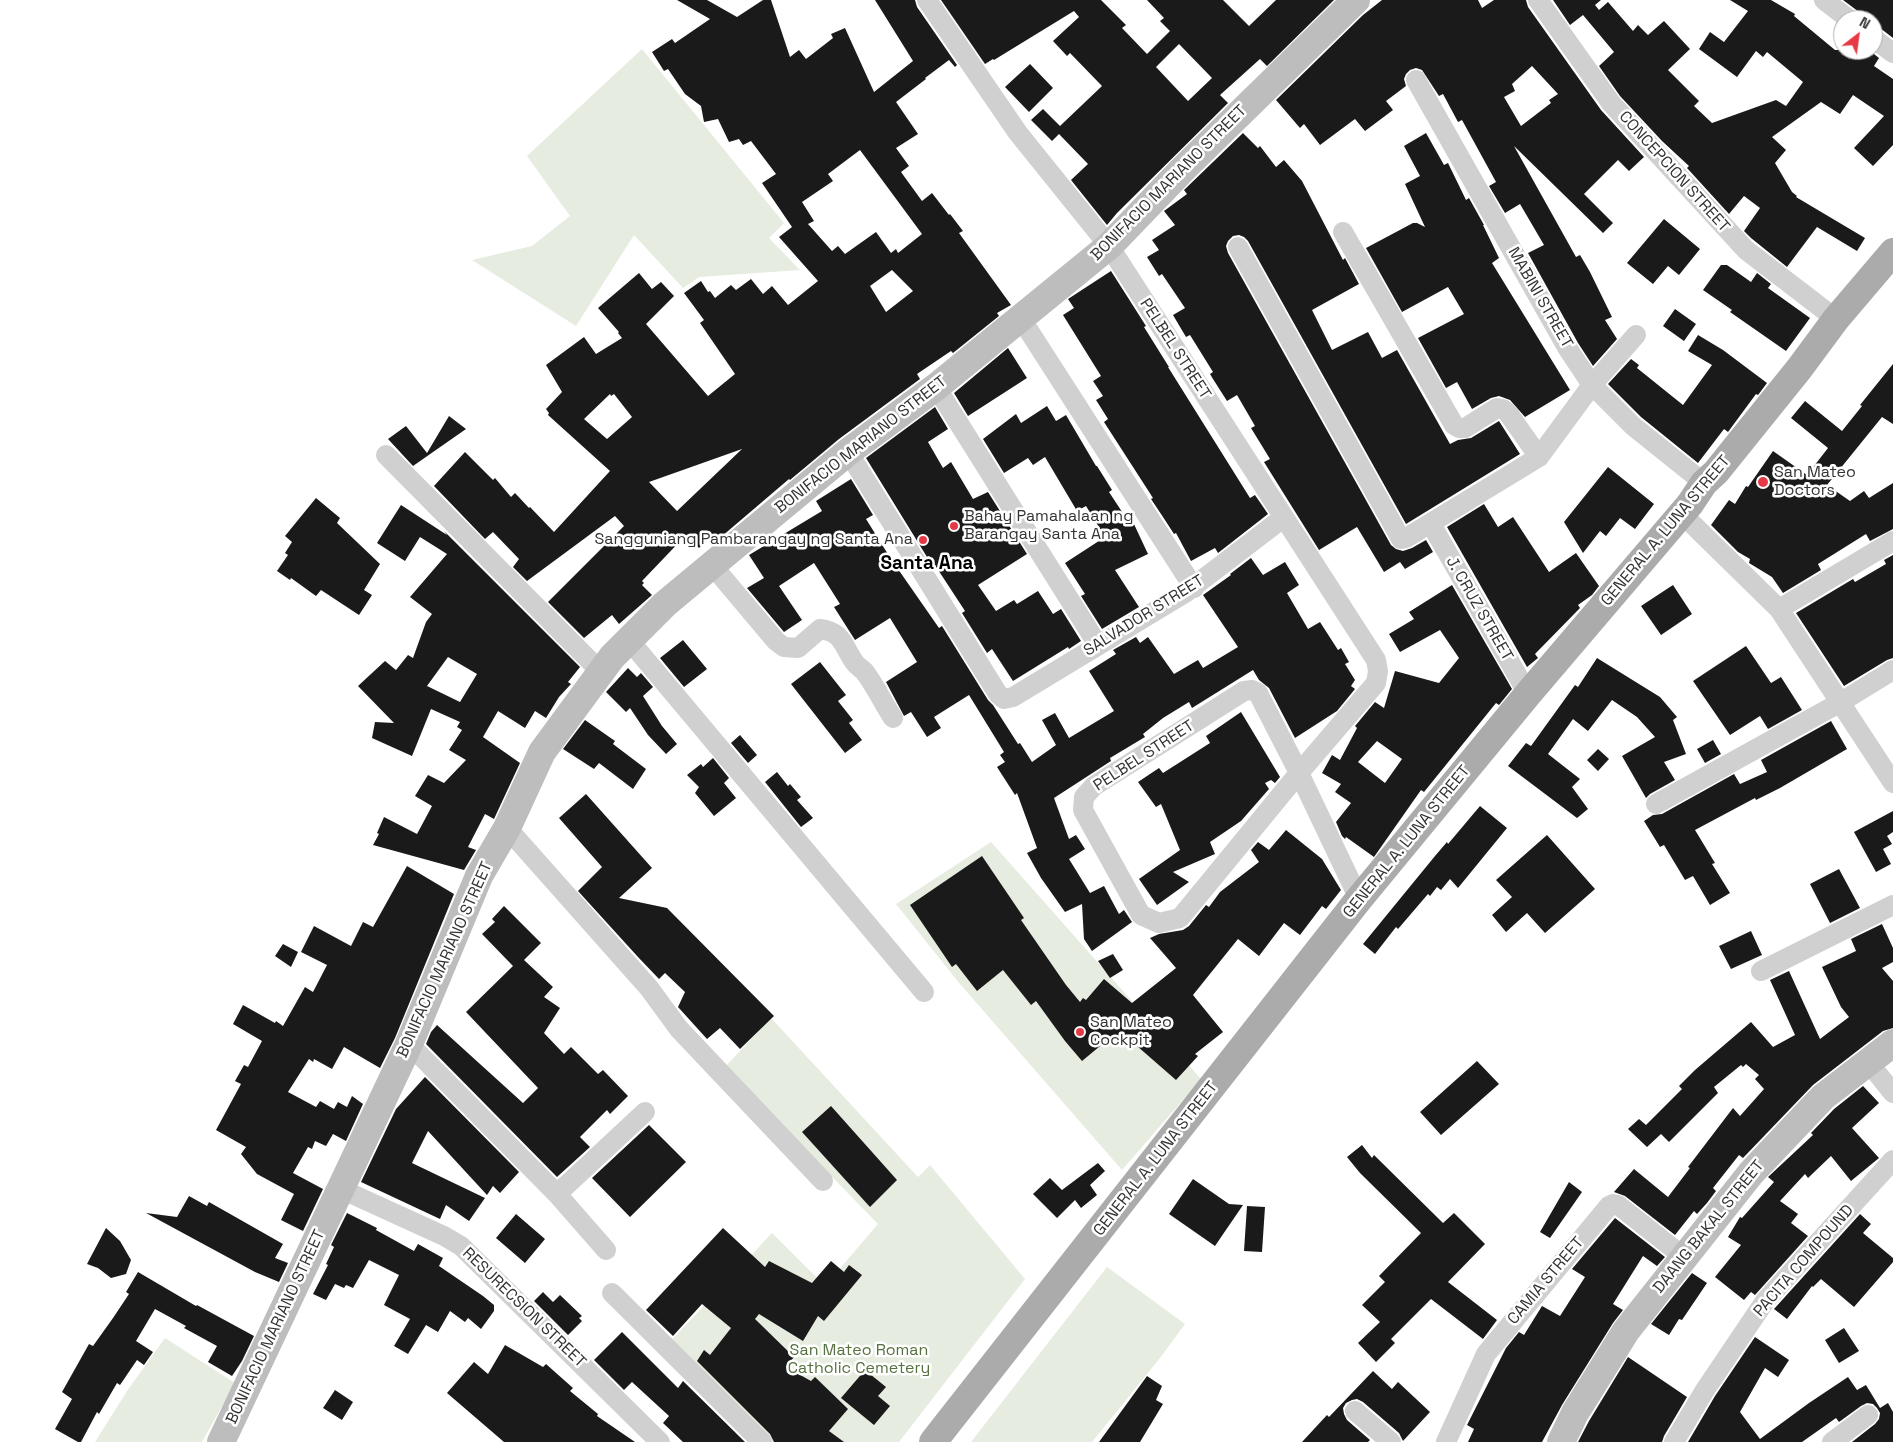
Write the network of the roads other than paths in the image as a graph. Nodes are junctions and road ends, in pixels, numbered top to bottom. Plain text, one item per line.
1 (927, 0) edge
2 (1356, 0) edge
3 (1538, 0) edge
4 (1824, 0) edge
5 (1837, 10) edge
6 (1416, 80) dead end
7 (1344, 232) dead end
8 (1110, 246) junction
9 (1238, 248) dead end
10 (1893, 252) edge
11 (1020, 317) junction
12 (1836, 319) junction
13 (1636, 335) dead end
14 (1592, 385) junction
15 (936, 387) junction
16 (848, 452) junction
17 (386, 455) dead end
18 (1538, 456) junction
19 (1704, 483) junction
20 (1681, 513) junction
21 (1283, 518) junction
22 (1431, 524) junction
23 (1893, 541) edge
24 (712, 565) junction
25 (1194, 588) junction
26 (1779, 609) junction
27 (629, 640) junction
28 (1098, 645) junction
29 (1893, 670) edge
30 (601, 672) junction
31 (1528, 694) junction
32 (1841, 702) junction
33 (893, 718) dead end
34 (1299, 773) junction
35 (1893, 783) edge
36 (1656, 804) dead end
37 (507, 828) junction
38 (1359, 899) junction
39 (1893, 905) edge
40 (1761, 971) dead end
41 (924, 992) dead end
42 (1893, 1043) edge
43 (409, 1044) junction
44 (1868, 1062) junction
45 (1893, 1093) edge
46 (645, 1112) dead end
47 (1893, 1160) edge
48 (823, 1181) dead end
49 (341, 1189) junction
50 (557, 1194) junction
51 (606, 1250) dead end
52 (1684, 1257) junction
53 (612, 1294) dead end
54 (1355, 1411) dead end
55 (1868, 1416) dead end
56 (1835, 1441) edge
57 (222, 1442) edge
58 (660, 1442) edge
59 (762, 1442) edge
60 (933, 1442) edge
61 (1391, 1442) edge
62 (1446, 1442) edge
63 (1561, 1442) edge
64 (1674, 1442) edge

1 - 8 street, PELBEL STREET
2 - 8 street, BONIFACIO MARIANO STREET
3 - 12 street, CONCEPCION STREET
4 - 5 street
6 - 14 street, MABINI STREET
7 - 18 street
8 - 11 street, BONIFACIO MARIANO STREET
8 - 21 street, PELBEL STREET
9 - 22 street
10 - 12 main road, GENERAL A. LUNA STREET
11 - 15 street, BONIFACIO MARIANO STREET
11 - 25 street
12 - 19 main road, GENERAL A. LUNA STREET
13 - 14 street
14 - 18 street
14 - 19 street, MABINI STREET
15 - 16 street, BONIFACIO MARIANO STREET
15 - 28 street
16 - 24 street, BONIFACIO MARIANO STREET
16 - 28 street, SALVADOR STREET
17 - 30 street
18 - 22 street
19 - 20 main road, GENERAL A. LUNA STREET
20 - 26 street
20 - 31 main road, GENERAL A. LUNA STREET
21 - 25 street, SALVADOR STREET
21 - 34 street, PELBEL STREET
22 - 31 street, J. CRUZ STREET
23 - 26 street
24 - 27 street, BONIFACIO MARIANO STREET
24 - 33 street
25 - 28 street, SALVADOR STREET
26 - 32 street
27 - 30 street, BONIFACIO MARIANO STREET
27 - 41 street
29 - 32 street
30 - 37 street, BONIFACIO MARIANO STREET
31 - 38 main road, GENERAL A. LUNA STREET
32 - 35 street
32 - 36 street
34 - 34 street, PELBEL STREET
34 - 38 street, PELBEL STREET
37 - 43 street, BONIFACIO MARIANO STREET
37 - 48 street
38 - 60 main road, GENERAL A. LUNA STREET
39 - 40 street
42 - 44 street, DAANG BAKAL STREET
43 - 49 street, BONIFACIO MARIANO STREET
43 - 50 street
44 - 45 street
44 - 52 street, DAANG BAKAL STREET
46 - 50 street
47 - 64 street, PACITA COMPOUND
49 - 57 street, BONIFACIO MARIANO STREET
49 - 58 street, RESURECSION STREET
50 - 51 street
52 - 62 street, CAMIA STREET
52 - 63 street, DAANG BAKAL STREET
53 - 59 street
54 - 61 street
55 - 56 street

